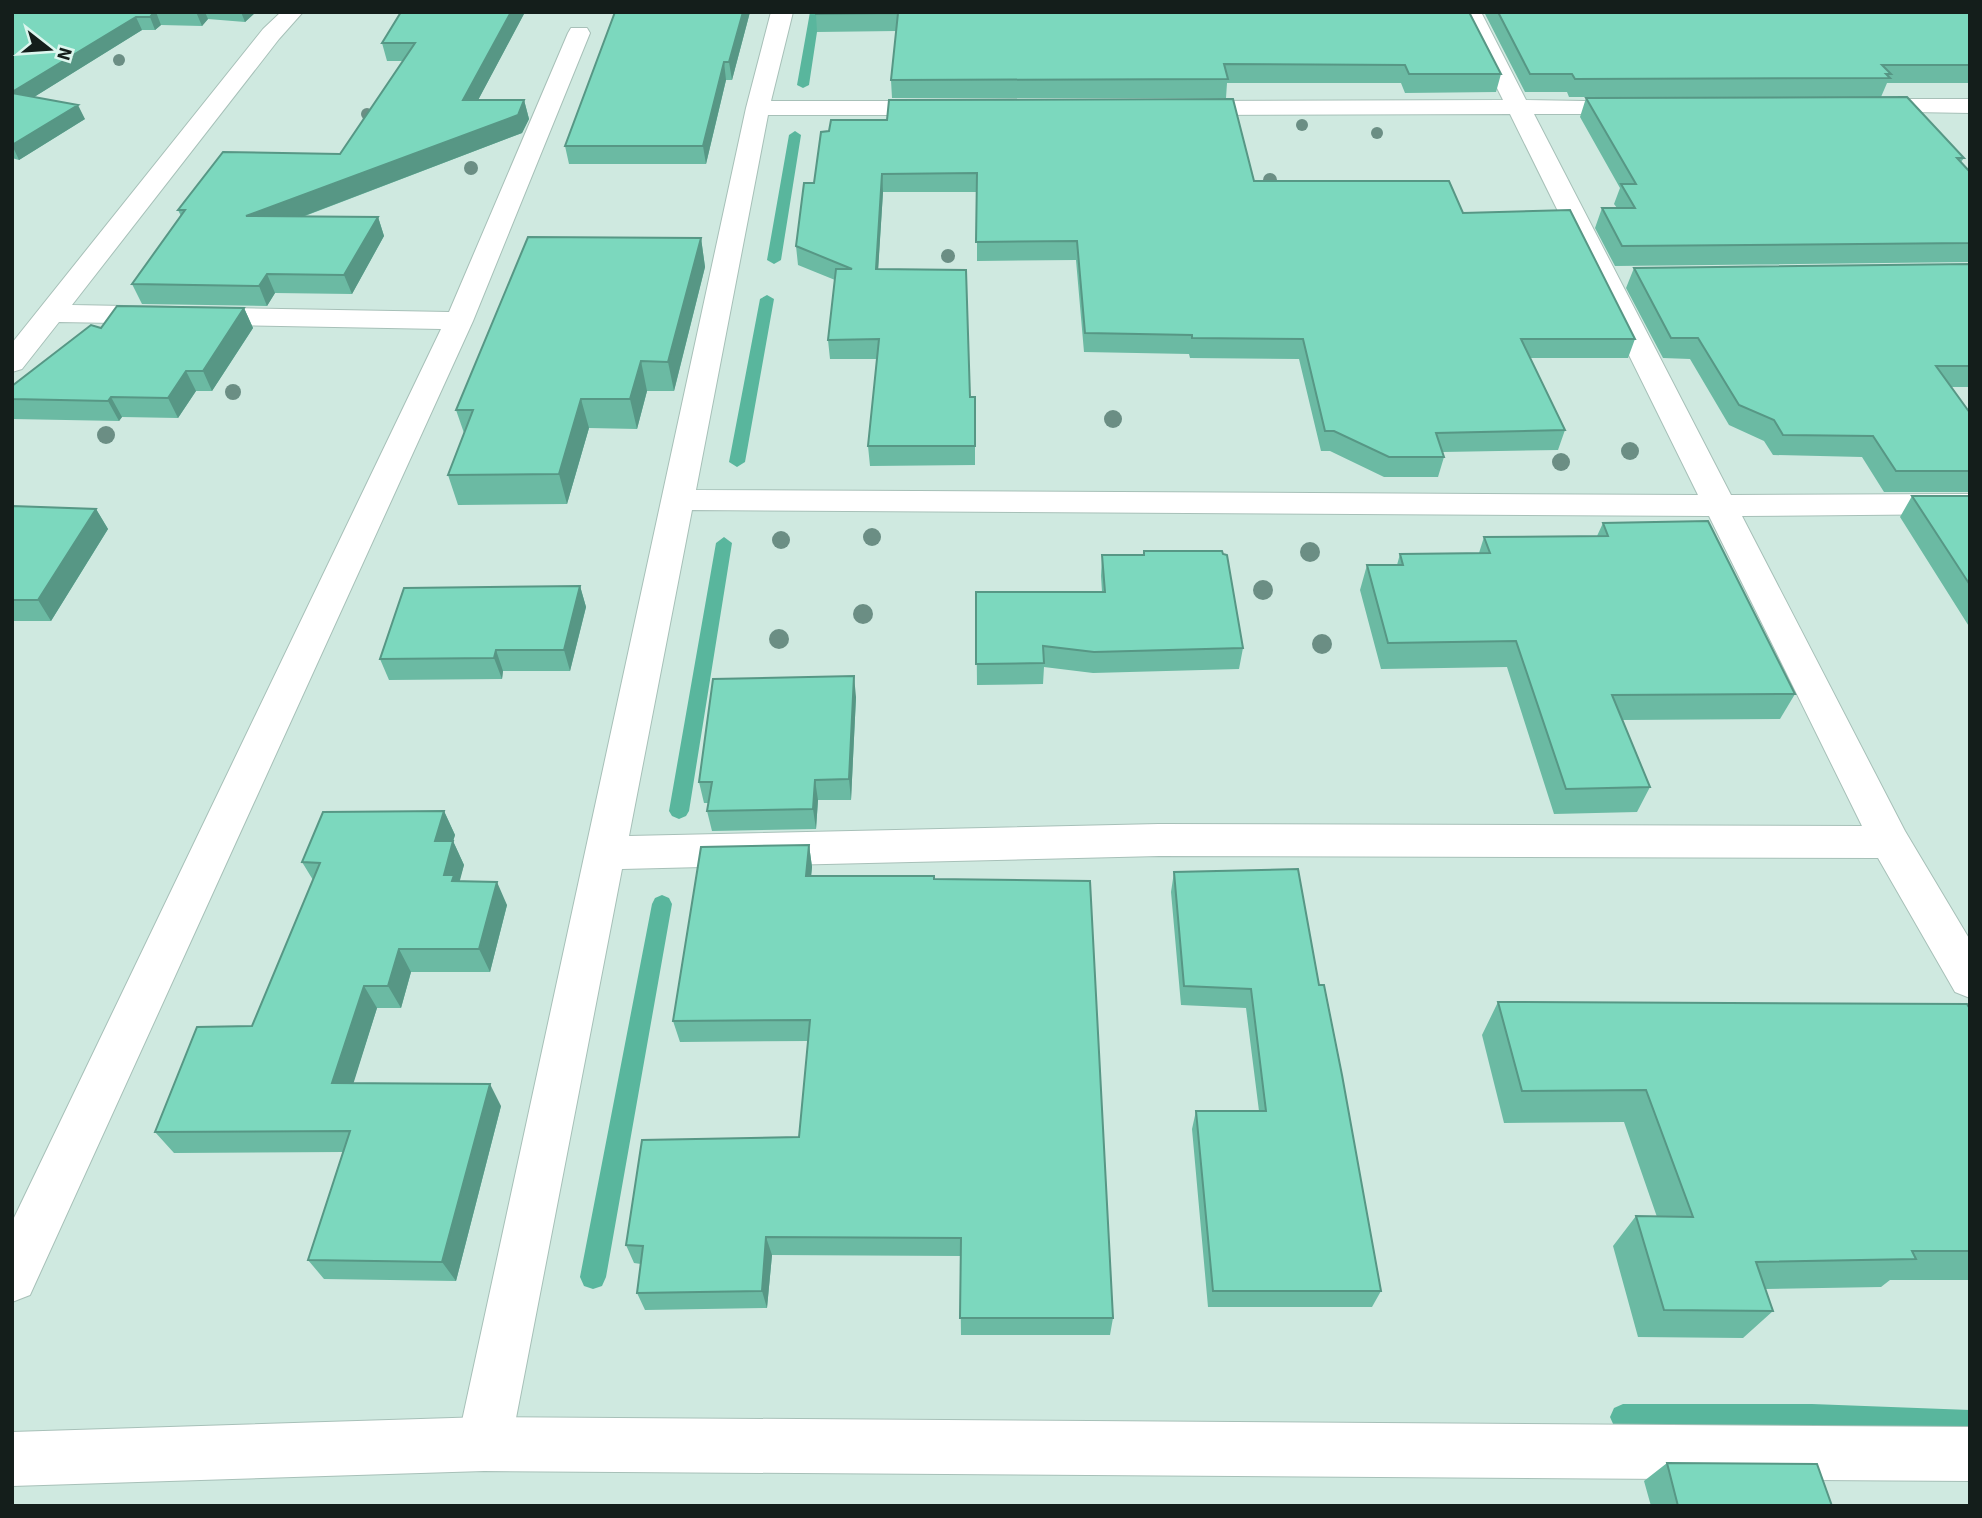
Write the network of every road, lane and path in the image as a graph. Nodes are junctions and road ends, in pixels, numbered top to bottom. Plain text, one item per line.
1 (293, 12) edge
2 (782, 12) edge
3 (1470, 12) edge
4 (579, 33) dead end
5 (1847, 106) edge
6 (1970, 106) edge
7 (1655, 107) edge
8 (758, 108) junction
9 (965, 108) edge
10 (1159, 108) edge
11 (1518, 108) junction
12 (51, 313) junction
13 (459, 321) junction
14 (12, 363) edge
15 (677, 500) junction
16 (1970, 504) edge
17 (1720, 506) junction
18 (1890, 842) junction
19 (605, 853) junction
20 (1970, 979) edge
21 (12, 1277) edge
22 (484, 1444) junction
23 (1970, 1454) edge
24 (12, 1459) edge

1 - 12 street
2 - 8 street
3 - 11 street
4 - 13 street
5 - 6 street
7 - 11 street
8 - 9 street
8 - 15 street
10 - 11 street
11 - 17 street
12 - 13 street
12 - 14 street
13 - 21 street
15 - 17 street
15 - 19 street
16 - 17 street
17 - 18 street
18 - 19 street
18 - 20 street
19 - 22 street
22 - 23 street
22 - 24 street

